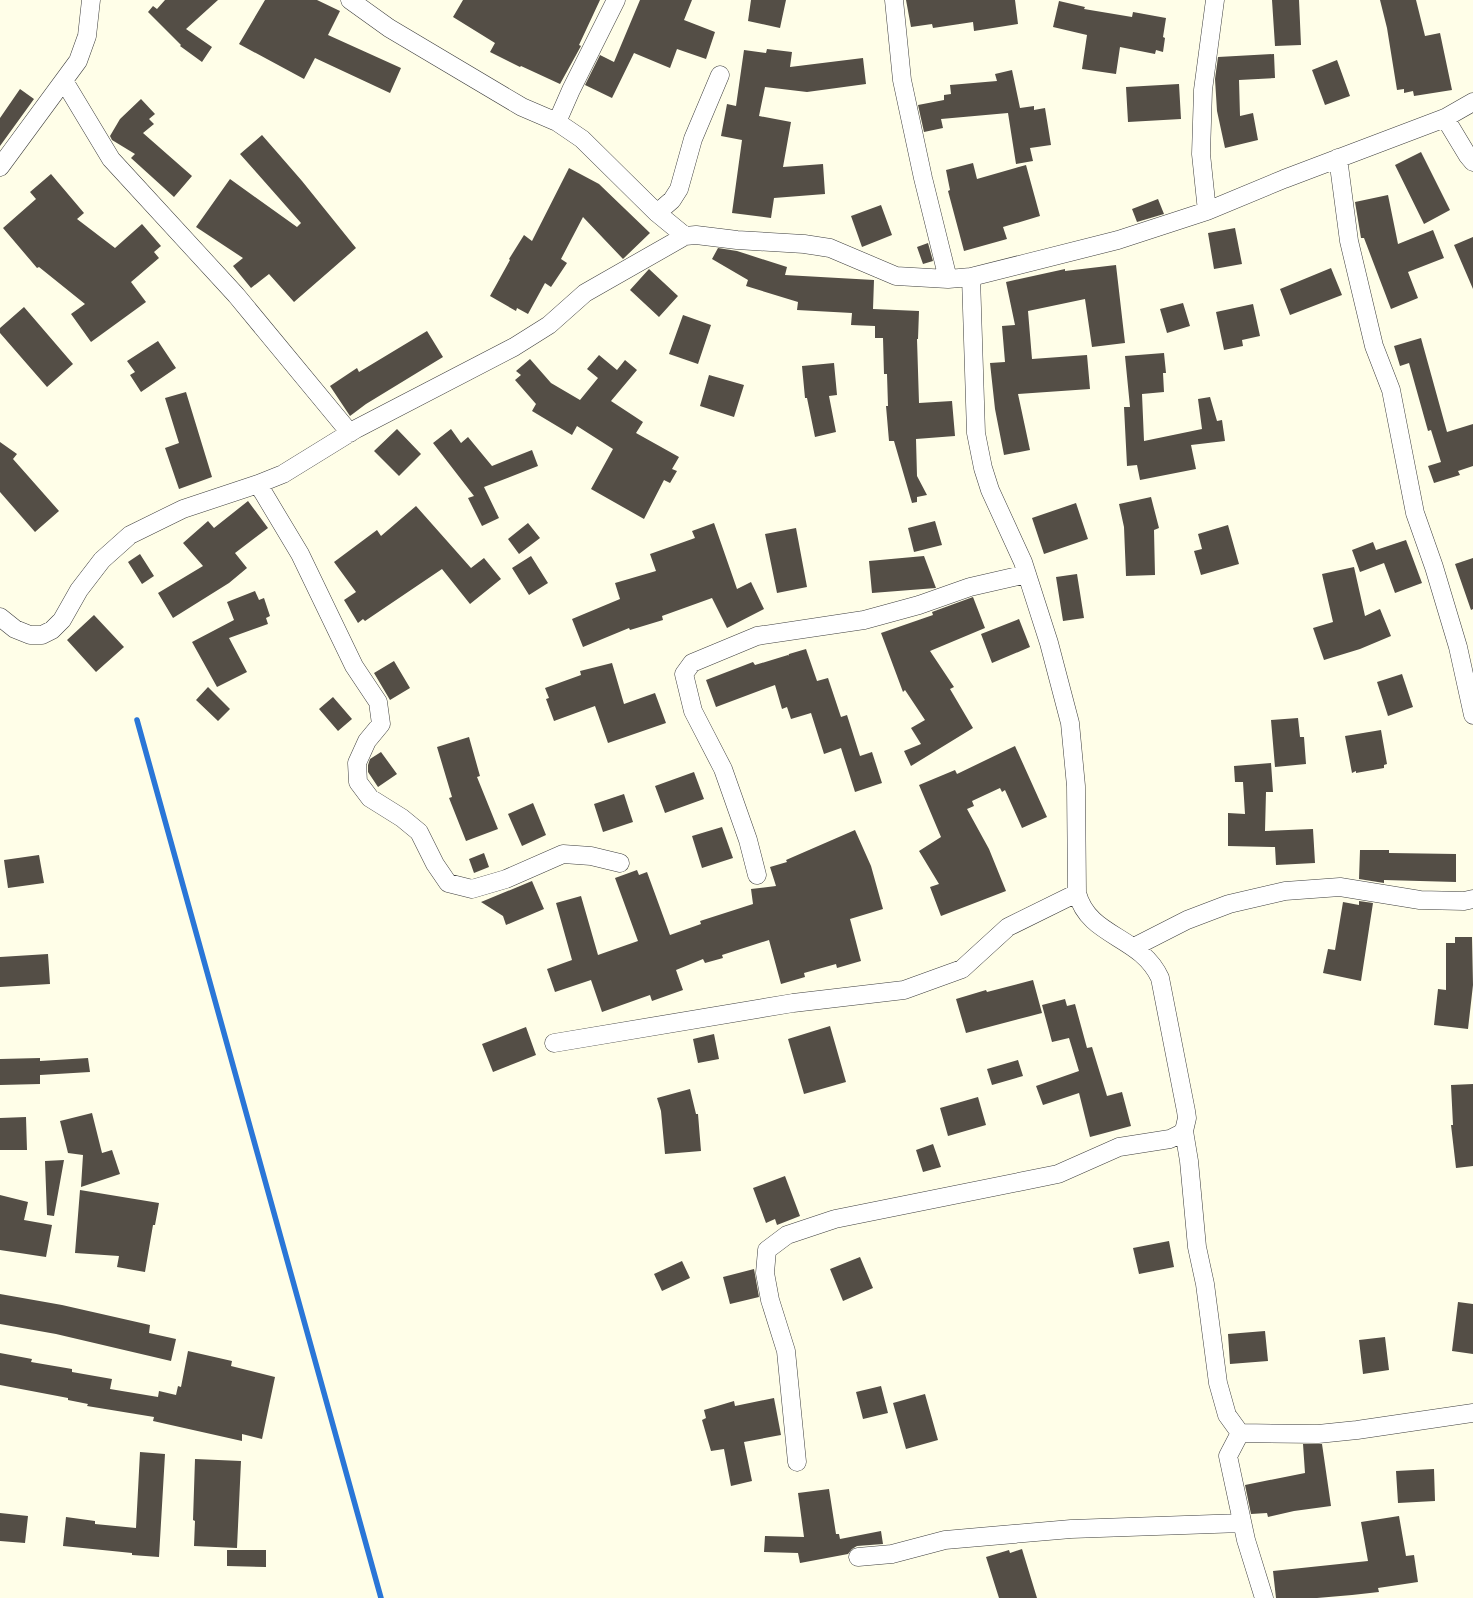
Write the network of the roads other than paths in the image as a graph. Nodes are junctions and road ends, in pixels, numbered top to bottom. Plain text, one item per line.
1 (91, 0) edge
2 (350, 0) edge
3 (616, 0) edge
4 (894, 0) edge
5 (1215, 0) edge
6 (720, 75) dead end
7 (64, 80) junction
8 (1473, 102) edge
9 (1445, 118) junction
10 (557, 122) junction
11 (1338, 158) junction
12 (1473, 162) edge
13 (0, 167) edge
14 (1208, 211) junction
15 (657, 213) junction
16 (686, 236) junction
17 (971, 277) junction
18 (948, 279) junction
19 (350, 433) junction
20 (258, 484) junction
21 (1027, 574) junction
22 (0, 617) edge
23 (1473, 715) edge
24 (620, 863) dead end
25 (757, 875) dead end
26 (1077, 893) junction
27 (1473, 899) edge
28 (1134, 947) junction
29 (554, 1043) dead end
30 (1184, 1131) junction
31 (1473, 1413) edge
32 (1240, 1433) junction
33 (797, 1462) dead end
34 (1242, 1523) junction
35 (858, 1557) dead end
36 (1264, 1598) edge

1 - 7 street
2 - 10 street
3 - 10 street
4 - 18 street
5 - 14 street
6 - 15 street
7 - 13 street
7 - 19 street
8 - 9 street
9 - 11 street
9 - 12 street
10 - 15 street
11 - 14 street
11 - 23 street
14 - 17 street
15 - 16 street
16 - 18 street
16 - 19 street
17 - 18 street
17 - 21 street
19 - 20 street
20 - 22 street
20 - 24 street
21 - 25 street
21 - 26 street
26 - 28 street
26 - 29 street
27 - 28 street
28 - 30 street
30 - 32 street
30 - 33 street
31 - 32 street
32 - 34 street
34 - 35 street
34 - 36 street

